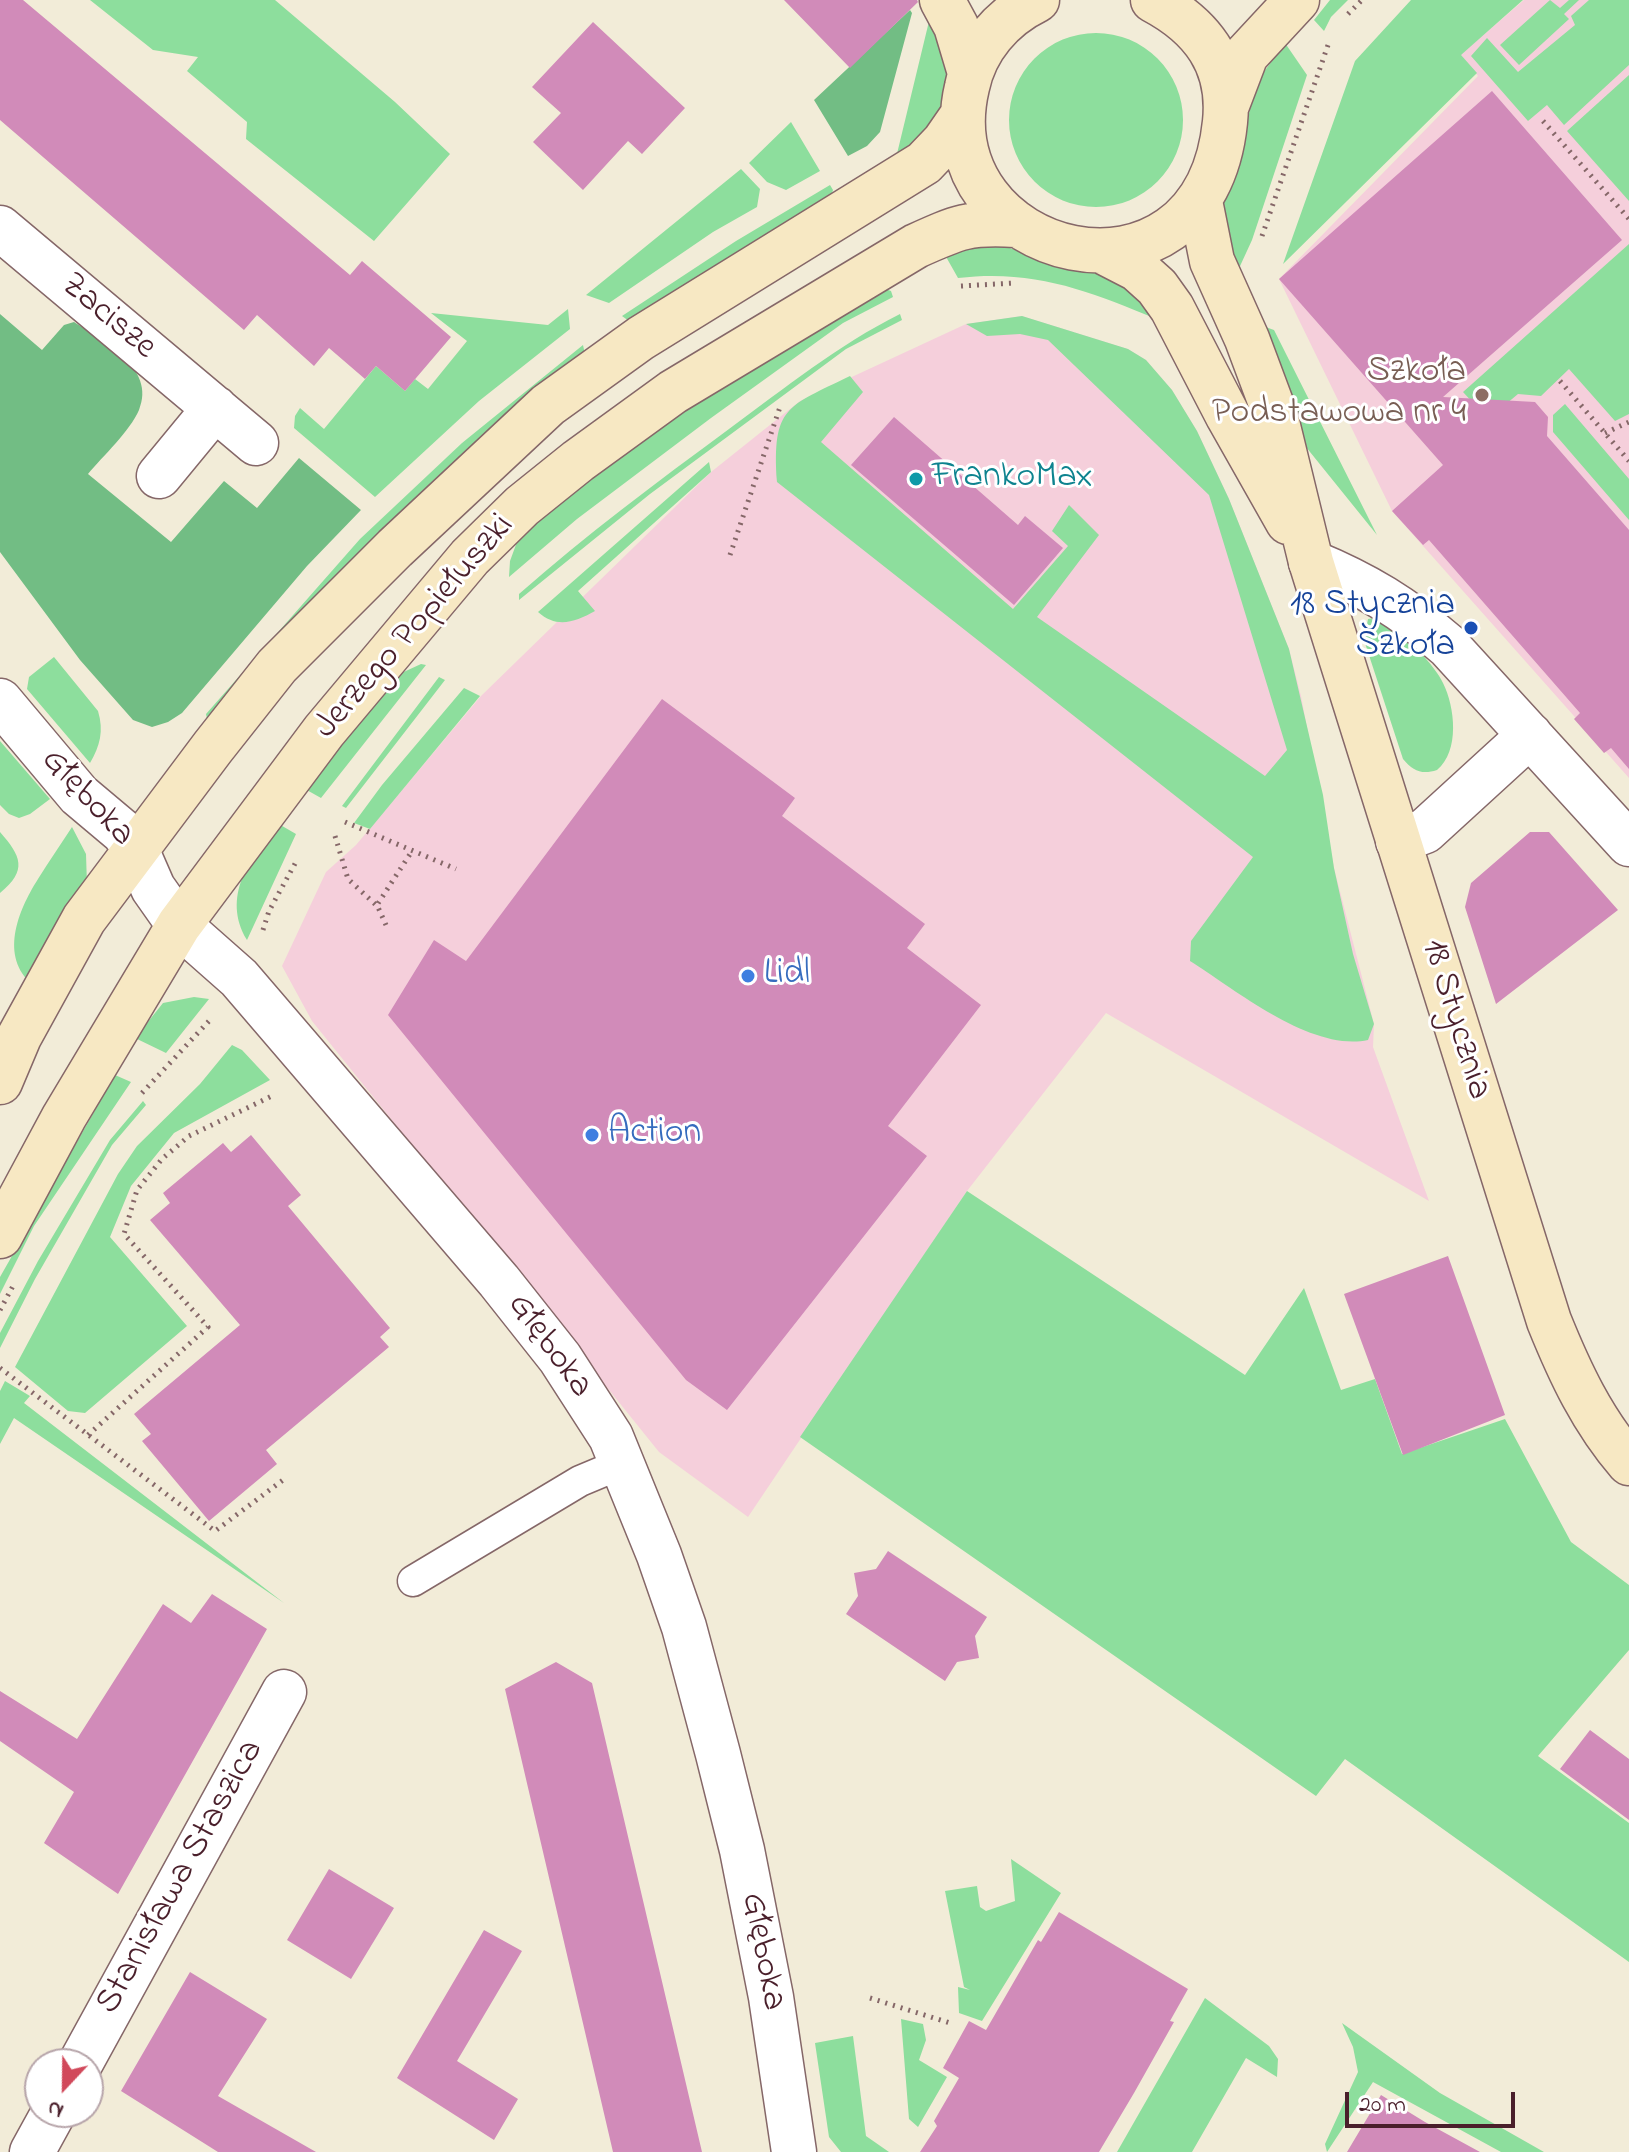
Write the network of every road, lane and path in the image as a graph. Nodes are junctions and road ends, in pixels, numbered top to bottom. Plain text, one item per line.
1 (942, 0) edge
2 (1037, 0) edge
3 (1153, 0) edge
4 (1297, 0) edge
5 (1362, 0) edge
6 (1342, 19) dead end
7 (1330, 40) dead end
8 (970, 73) junction
9 (1227, 105) junction
10 (962, 116) junction
11 (1543, 121) dead end
12 (1200, 201) junction
13 (1629, 219) edge
14 (1016, 225) junction
15 (0, 228) edge
16 (1261, 240) dead end
17 (1102, 251) junction
18 (1026, 284) dead end
19 (956, 287) dead end
20 (1560, 381) dead end
21 (780, 407) dead end
22 (215, 408) junction
23 (1629, 422) edge
24 (1605, 433) junction
25 (256, 443) dead end
26 (1629, 461) edge
27 (159, 476) dead end
28 (730, 555) dead end
29 (1311, 562) junction
30 (0, 701) edge
31 (1530, 735) junction
32 (345, 822) dead end
33 (335, 836) dead end
34 (1398, 841) junction
35 (1629, 844) edge
36 (136, 849) junction
37 (303, 849) dead end
38 (412, 851) junction
39 (456, 869) dead end
40 (377, 905) junction
41 (179, 925) junction
42 (386, 925) dead end
43 (239, 978) junction
44 (0, 1082) edge
45 (279, 1092) dead end
46 (0, 1236) edge
47 (0, 1368) edge
48 (88, 1435) junction
49 (623, 1463) junction
50 (1629, 1463) edge
51 (283, 1480) dead end
52 (413, 1581) dead end
53 (284, 1692) dead end
54 (870, 1998) dead end
55 (950, 2023) dead end
56 (89, 2048) edge
57 (45, 2128) edge
58 (32, 2152) edge
59 (794, 2152) edge

1 - 8 main road
2 - 8 main road
3 - 9 main road
4 - 9 main road
5 - 6 path
7 - 16 path
8 - 10 main road
9 - 12 main road
10 - 14 main road
10 - 36 main road, Jerzego Popiełuszki
11 - 13 path
12 - 17 main road
12 - 29 main road, 18 Stycznia
14 - 17 main road
14 - 41 main road, Jerzego Popiełuszki
15 - 22 street, Zacisze
17 - 29 main road, 18 Stycznia
18 - 19 path
20 - 24 path
21 - 28 path
22 - 25 street, Zacisze
22 - 27 street
23 - 24 path
24 - 26 path
29 - 31 street
29 - 34 main road, 18 Stycznia
30 - 36 street, Głęboka
31 - 34 street
31 - 35 street
32 - 38 path
33 - 40 path
34 - 50 main road, 18 Stycznia
36 - 41 street, Głęboka
36 - 44 main road, Jerzego Popiełuszki
37 - 43 path
38 - 39 path
38 - 40 path
40 - 42 path
41 - 43 street, Głęboka
41 - 46 main road, Jerzego Popiełuszki
43 - 49 street, Głęboka
45 - 48 path
47 - 48 path
48 - 51 path
49 - 52 lane
49 - 59 street, Głęboka
53 - 56 street, Stanisława Staszica
54 - 55 path
57 - 58 street

